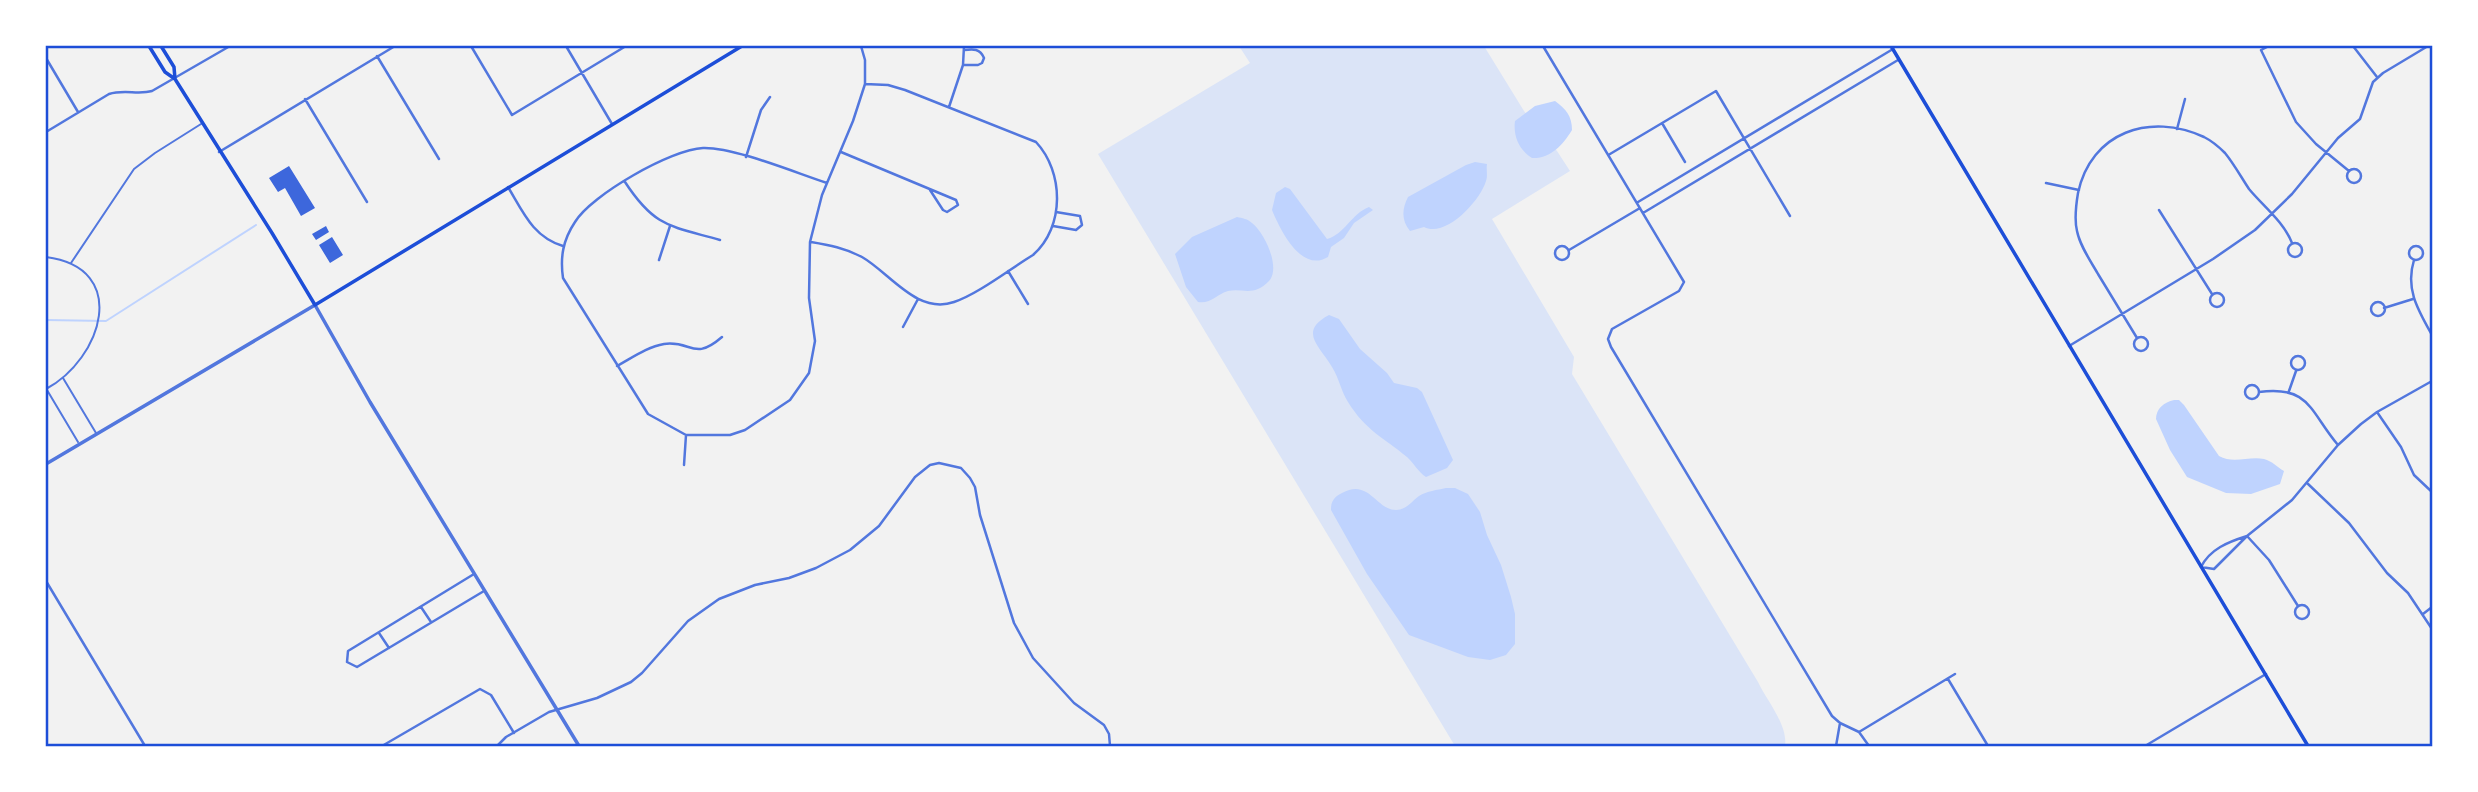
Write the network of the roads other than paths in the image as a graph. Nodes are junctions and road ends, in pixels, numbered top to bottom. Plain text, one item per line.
1 (149, 46) edge
2 (161, 46) edge
3 (230, 46) edge
4 (395, 46) edge
5 (471, 46) edge
6 (566, 46) edge
7 (626, 46) edge
8 (742, 46) edge
9 (860, 46) edge
10 (1543, 46) edge
11 (2269, 46) edge
12 (2353, 46) edge
13 (2428, 46) edge
14 (224, 47) edge
15 (1892, 47) edge
16 (964, 48) edge
17 (377, 56) junction
18 (46, 58) edge
19 (1899, 60) junction
20 (963, 65) junction
21 (582, 72) junction
22 (2377, 77) junction
23 (175, 79) junction
24 (865, 84) junction
25 (770, 97) dead end
26 (305, 99) junction
27 (2185, 99) dead end
28 (948, 107) junction
29 (78, 112) junction
30 (1662, 123) junction
31 (202, 124) junction
32 (612, 124) junction
33 (2178, 129) junction
34 (46, 132) edge
35 (1744, 139) junction
36 (1751, 149) junction
37 (219, 152) junction
38 (841, 152) junction
39 (2326, 153) junction
40 (1609, 155) junction
41 (746, 157) junction
42 (439, 159) dead end
43 (1685, 162) dead end
44 (2348, 171) junction
45 (625, 182) junction
46 (827, 183) junction
47 (2046, 183) dead end
48 (508, 187) junction
49 (930, 190) junction
50 (2079, 190) junction
51 (367, 202) dead end
52 (1637, 203) junction
53 (1640, 208) junction
54 (2159, 210) dead end
55 (1055, 212) junction
56 (1643, 213) junction
57 (2272, 214) junction
58 (1790, 216) dead end
59 (670, 226) junction
60 (1053, 226) junction
61 (720, 240) dead end
62 (810, 242) junction
63 (2292, 243) junction
64 (563, 246) junction
65 (1569, 250) junction
66 (46, 257) edge
67 (659, 260) dead end
68 (2414, 260) junction
69 (71, 263) junction
70 (2196, 270) junction
71 (1008, 271) junction
72 (2212, 294) junction
73 (918, 299) junction
74 (2413, 299) junction
75 (1028, 304) dead end
76 (314, 305) junction
77 (2385, 308) dead end
78 (2122, 313) junction
79 (903, 327) dead end
80 (2432, 335) edge
81 (722, 337) dead end
82 (2137, 338) junction
83 (2069, 346) junction
84 (617, 366) junction
85 (2296, 370) junction
86 (63, 378) junction
87 (2432, 381) edge
88 (46, 389) edge
89 (2289, 391) junction
90 (2259, 392) dead end
91 (2377, 412) junction
92 (96, 434) junction
93 (686, 435) junction
94 (79, 444) junction
95 (2338, 445) junction
96 (46, 464) edge
97 (684, 465) dead end
98 (2307, 483) junction
99 (2432, 492) edge
100 (2432, 501) edge
101 (2247, 536) junction
102 (2201, 567) junction
103 (474, 574) junction
104 (46, 581) edge
105 (485, 591) junction
106 (2298, 606) dead end
107 (421, 607) junction
108 (2432, 607) edge
109 (2423, 614) junction
110 (431, 623) junction
111 (2432, 629) edge
112 (379, 632) junction
113 (388, 648) junction
114 (1955, 674) dead end
115 (2266, 674) junction
116 (1948, 679) junction
117 (556, 710) junction
118 (1840, 723) junction
119 (1859, 732) junction
120 (514, 733) junction
121 (145, 747) edge
122 (382, 747) edge
123 (497, 747) edge
124 (579, 747) edge
125 (1110, 747) edge
126 (1836, 747) edge
127 (1870, 747) edge
128 (1988, 747) edge
129 (2145, 747) edge
130 (2308, 747) edge

1 - 23 main road
2 - 23 main road
3 - 14 street
4 - 17 street
5 - 21 street
6 - 21 street
7 - 21 street
8 - 32 main road
9 - 24 street
10 - 40 street
11 - 39 street
12 - 22 street
13 - 22 street
14 - 23 street
15 - 19 main road
15 - 35 street
16 - 20 street
16 - 20 street
17 - 26 street
17 - 42 street
18 - 29 street
19 - 36 street
19 - 83 main road
20 - 28 street
21 - 32 street
22 - 39 street
23 - 29 street
23 - 31 main road
24 - 28 street
24 - 38 street
25 - 41 street
26 - 37 street
26 - 51 street
27 - 33 street
28 - 55 street
29 - 34 street
30 - 35 street
30 - 40 street
30 - 43 street
31 - 37 main road
31 - 69 lane
32 - 48 main road
33 - 50 street
33 - 57 street
35 - 36 street
35 - 52 street
36 - 56 street
36 - 58 street
37 - 76 main road
38 - 46 street
38 - 49 street
39 - 44 street
39 - 57 street
40 - 52 street
41 - 45 street
41 - 46 street
44 - 44 street
45 - 59 street
45 - 64 street
46 - 62 street
47 - 50 street
48 - 64 street
48 - 76 main road
49 - 49 street
50 - 78 street
52 - 53 street
53 - 56 street
53 - 65 street
54 - 70 street
55 - 60 street
55 - 60 street
56 - 118 street
57 - 63 street
57 - 70 street
59 - 61 street
59 - 67 street
60 - 71 street
62 - 73 street
62 - 93 street
63 - 63 street
64 - 84 street
65 - 65 street
66 - 69 lane
68 - 68 street
68 - 74 street
69 - 86 lane
70 - 72 street
70 - 78 street
71 - 73 street
71 - 75 street
72 - 72 street
73 - 79 street
74 - 77 street
74 - 80 street
76 - 92 street
76 - 103 street
78 - 82 street
78 - 83 street
81 - 84 street
82 - 82 street
83 - 102 main road
84 - 93 street
85 - 85 street
85 - 89 street
86 - 88 lane
86 - 92 lane
87 - 91 street
88 - 94 lane
89 - 90 street
89 - 95 street
91 - 95 street
91 - 99 street
92 - 94 street
93 - 97 street
94 - 96 street
95 - 98 street
98 - 101 street
98 - 109 street
99 - 100 street
101 - 102 street
101 - 102 street
101 - 106 street
102 - 115 main road
103 - 105 street
103 - 107 street
104 - 121 street
105 - 110 street
105 - 117 street
107 - 110 street
107 - 112 street
108 - 109 street
109 - 111 street
110 - 113 street
112 - 113 street
112 - 113 street
114 - 116 street
115 - 129 street
115 - 130 main road
116 - 119 street
116 - 128 street
117 - 120 street
117 - 124 street
117 - 125 street
118 - 119 street
118 - 126 street
119 - 127 street
120 - 122 street
120 - 123 street

